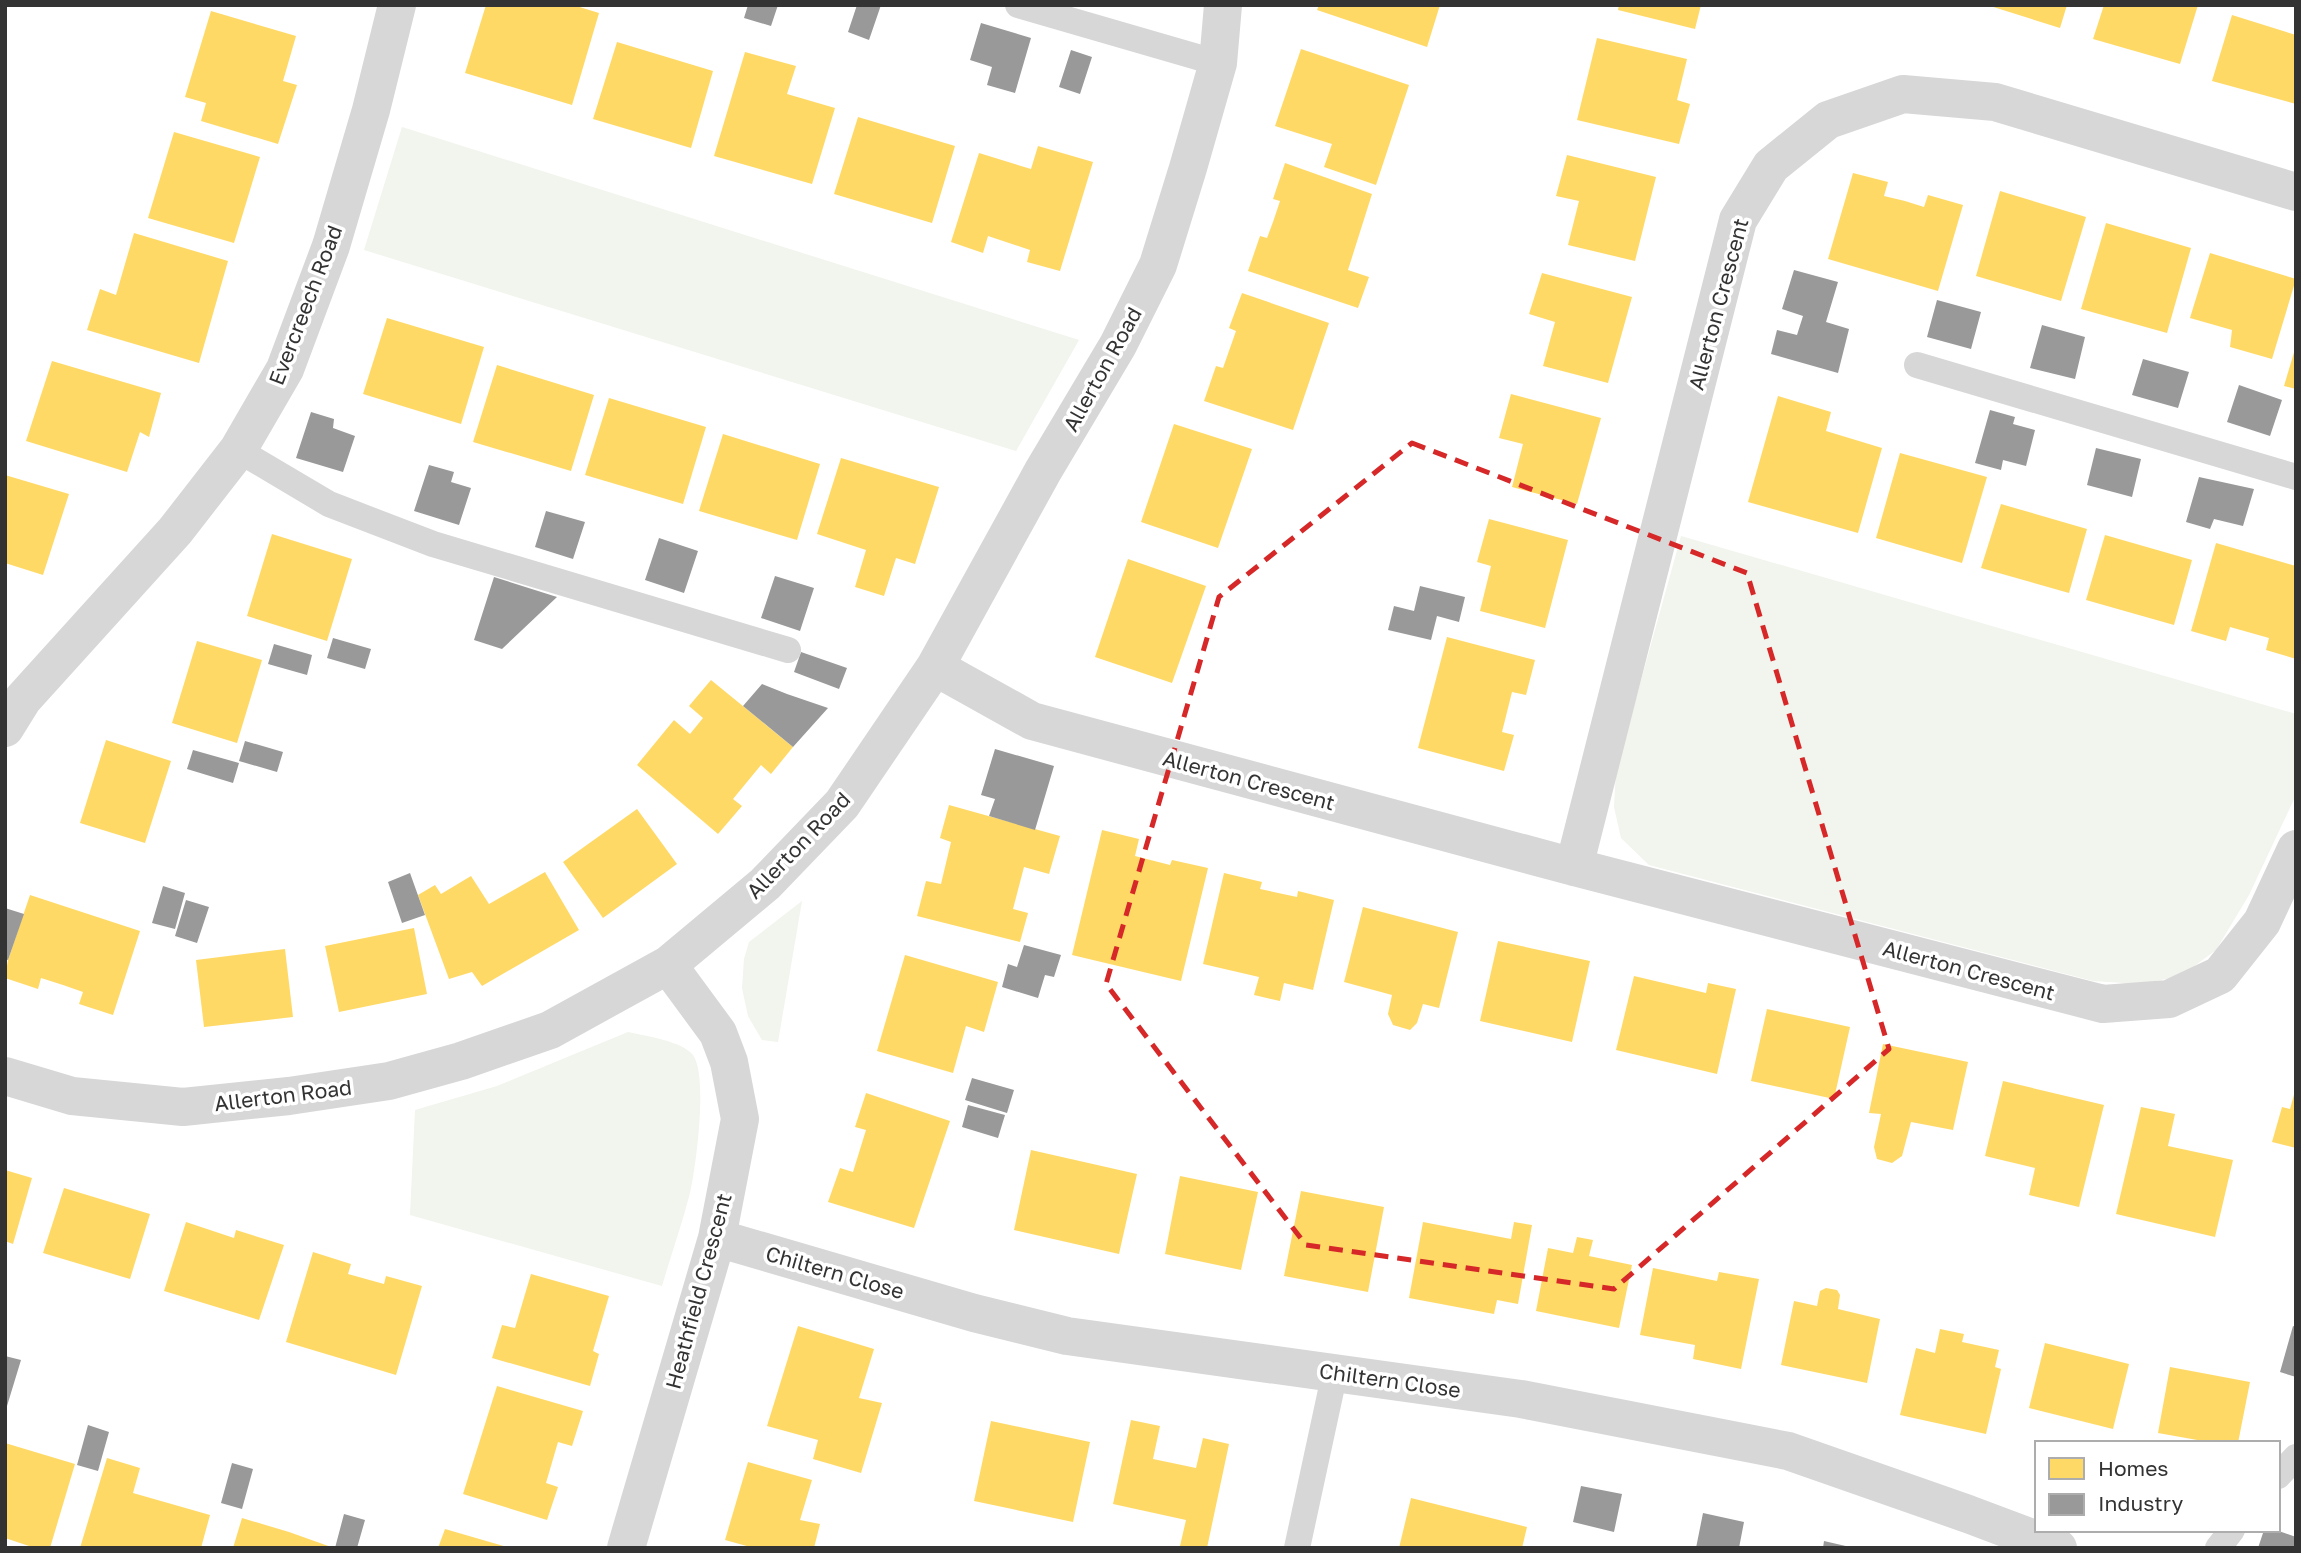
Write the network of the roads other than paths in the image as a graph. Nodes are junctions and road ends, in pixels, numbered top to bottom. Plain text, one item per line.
1 (397, 5) edge
2 (1018, 5) edge
3 (1223, 5) edge
4 (1218, 63) junction
5 (2296, 192) edge
6 (1917, 365) dead end
7 (238, 450) junction
8 (2296, 477) edge
9 (788, 650) dead end
10 (935, 667) junction
11 (5, 728) edge
12 (2296, 849) edge
13 (1574, 867) junction
14 (668, 965) junction
15 (5, 1076) edge
16 (717, 1238) junction
17 (1335, 1372) junction
18 (2296, 1457) edge
19 (2280, 1474) edge
20 (2230, 1532) edge
21 (626, 1548) edge
22 (1297, 1548) edge
23 (2058, 1548) edge
24 (2218, 1548) edge

1 - 7 street, Evercreech Road
2 - 4 lane
3 - 4 street, Allerton Road
4 - 10 street, Allerton Road
5 - 13 street, Allerton Crescent
6 - 8 lane
7 - 9 lane
7 - 11 street, Evercreech Road
10 - 13 street, Allerton Crescent
10 - 14 street, Allerton Road
12 - 13 street, Allerton Crescent
14 - 15 street, Allerton Road
14 - 16 street, Heathfield Crescent
16 - 17 street, Chiltern Close
16 - 21 street, Heathfield Crescent
17 - 22 lane
17 - 23 street, Chiltern Close
18 - 19 lane
20 - 24 lane

